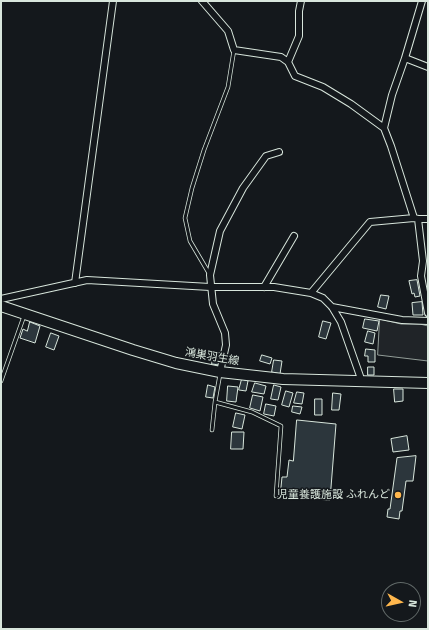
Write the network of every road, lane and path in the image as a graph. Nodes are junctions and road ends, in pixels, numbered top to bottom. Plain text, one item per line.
1 (113, 1) edge
2 (202, 1) edge
3 (301, 1) edge
4 (422, 1) edge
5 (234, 50) junction
6 (405, 58) junction
7 (288, 62) junction
8 (428, 66) edge
9 (384, 128) junction
10 (279, 152) dead end
11 (416, 219) junction
12 (428, 219) edge
13 (294, 236) dead end
14 (210, 275) junction
15 (75, 282) junction
16 (210, 287) junction
17 (264, 287) junction
18 (311, 293) junction
19 (1, 300) edge
20 (1, 306) edge
21 (332, 307) junction
22 (428, 313) edge
23 (25, 314) junction
24 (428, 321) edge
25 (220, 372) junction
26 (1, 381) edge
27 (361, 381) junction
28 (428, 383) edge
29 (215, 402) junction
30 (212, 430) dead end
31 (276, 496) dead end

1 - 15 street
2 - 5 street
3 - 7 street
4 - 6 street
5 - 7 street
5 - 14 lane
6 - 8 street
6 - 9 street
7 - 9 street
9 - 11 street
10 - 14 street
11 - 12 street
11 - 18 street
11 - 22 street
13 - 17 street
14 - 16 street
15 - 16 street
15 - 19 street
16 - 17 street
16 - 25 street
17 - 18 street
18 - 21 street
20 - 23 main road, 鴻巣羽生線
21 - 24 street
21 - 27 street
23 - 25 main road, 鴻巣羽生線
23 - 26 lane
25 - 27 main road, 鴻巣羽生線
25 - 29 lane
27 - 28 main road, 鴻巣羽生線
29 - 30 lane
29 - 31 lane

